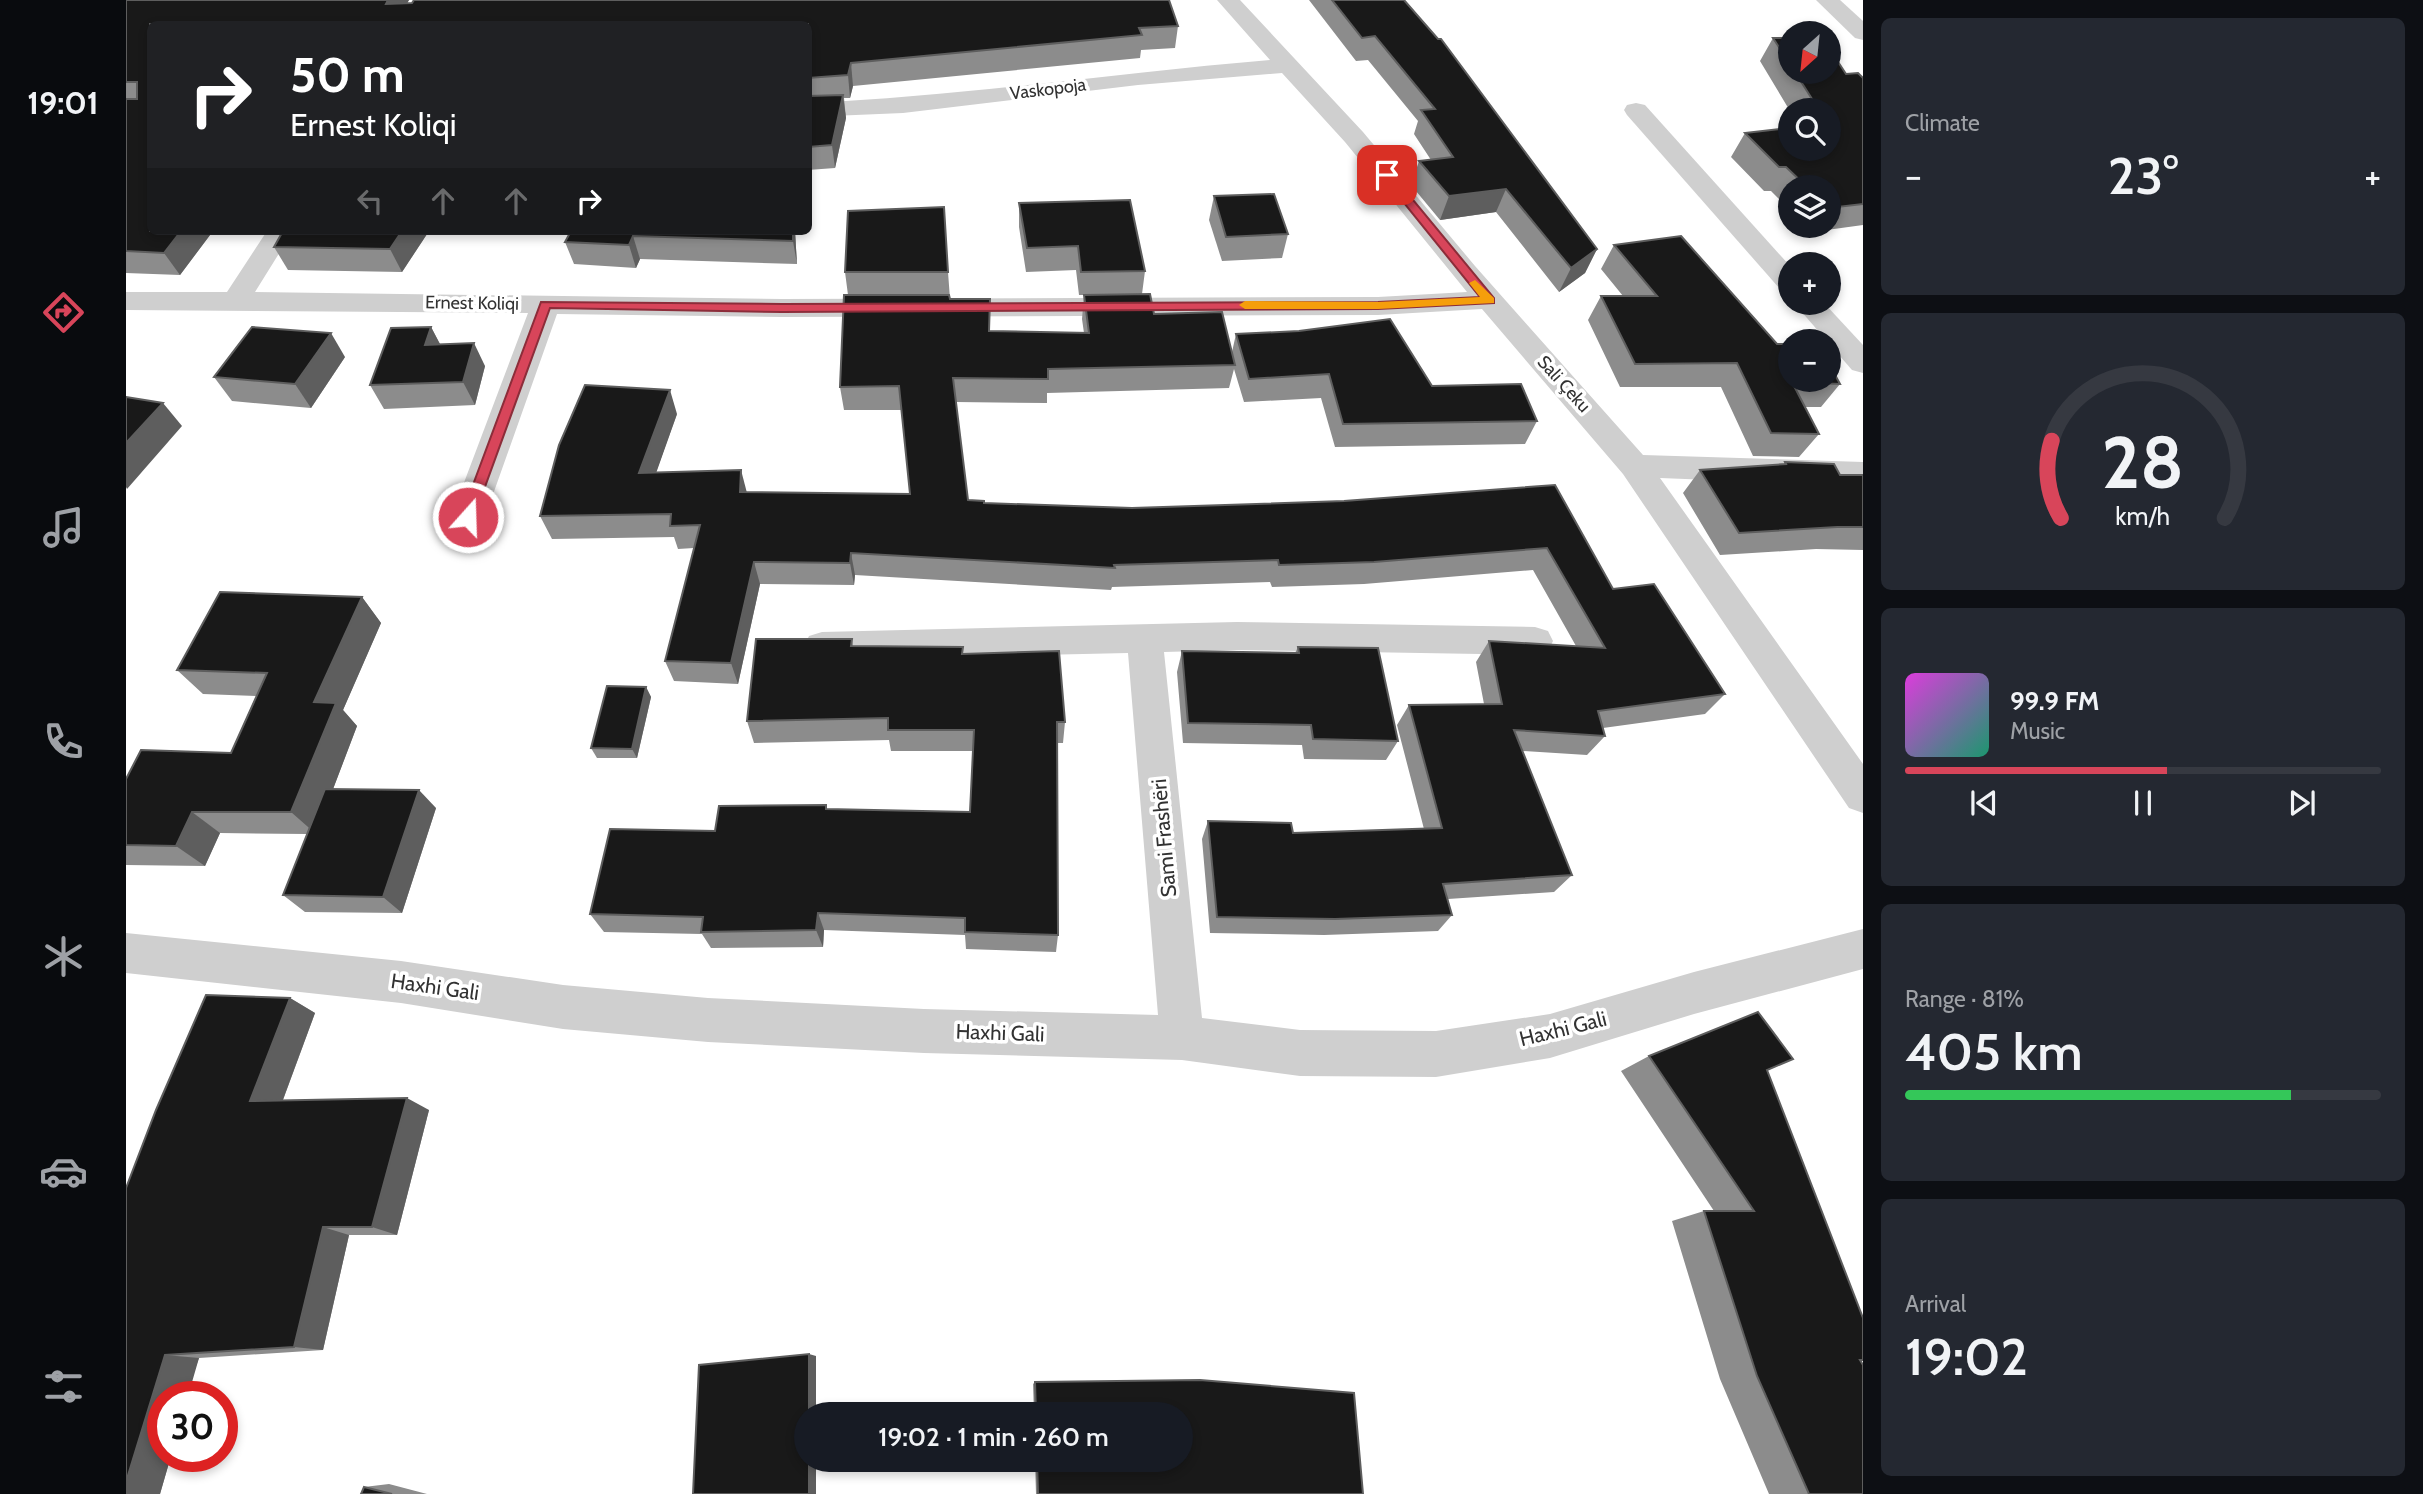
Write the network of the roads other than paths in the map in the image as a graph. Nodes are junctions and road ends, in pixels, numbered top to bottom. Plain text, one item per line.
1 (1228, 0) edge
2 (1827, 0) edge
3 (1863, 33) edge
4 (1288, 65) junction
5 (812, 110) edge
6 (1636, 110) dead end
7 (277, 235) edge
8 (1778, 270) edge
9 (1489, 300) junction
10 (126, 301) edge
11 (235, 301) junction
12 (546, 304) junction
13 (1819, 315) edge
14 (1863, 363) edge
15 (1634, 466) junction
16 (1863, 474) edge
17 (468, 517) dead end
18 (1145, 639) junction
19 (1535, 641) edge
20 (822, 646) edge
21 (1863, 796) edge
22 (1863, 948) edge
23 (126, 953) edge
24 (1182, 1038) junction

1 - 4 street, Sali Çeku
2 - 3 street
4 - 5 street, Vaskopoja
4 - 9 street, Sali Çeku
6 - 8 street
7 - 11 street
9 - 12 street, Ernest Koliqi
9 - 15 street, Sali Çeku
10 - 11 street, Ernest Koliqi
11 - 12 street, Ernest Koliqi
12 - 17 street
13 - 14 street
15 - 16 street
15 - 21 street, Sali Çeku
18 - 19 street
18 - 20 street
18 - 24 street, Sami Frashëri
22 - 24 street, Haxhi Gali
23 - 24 street, Haxhi Gali

